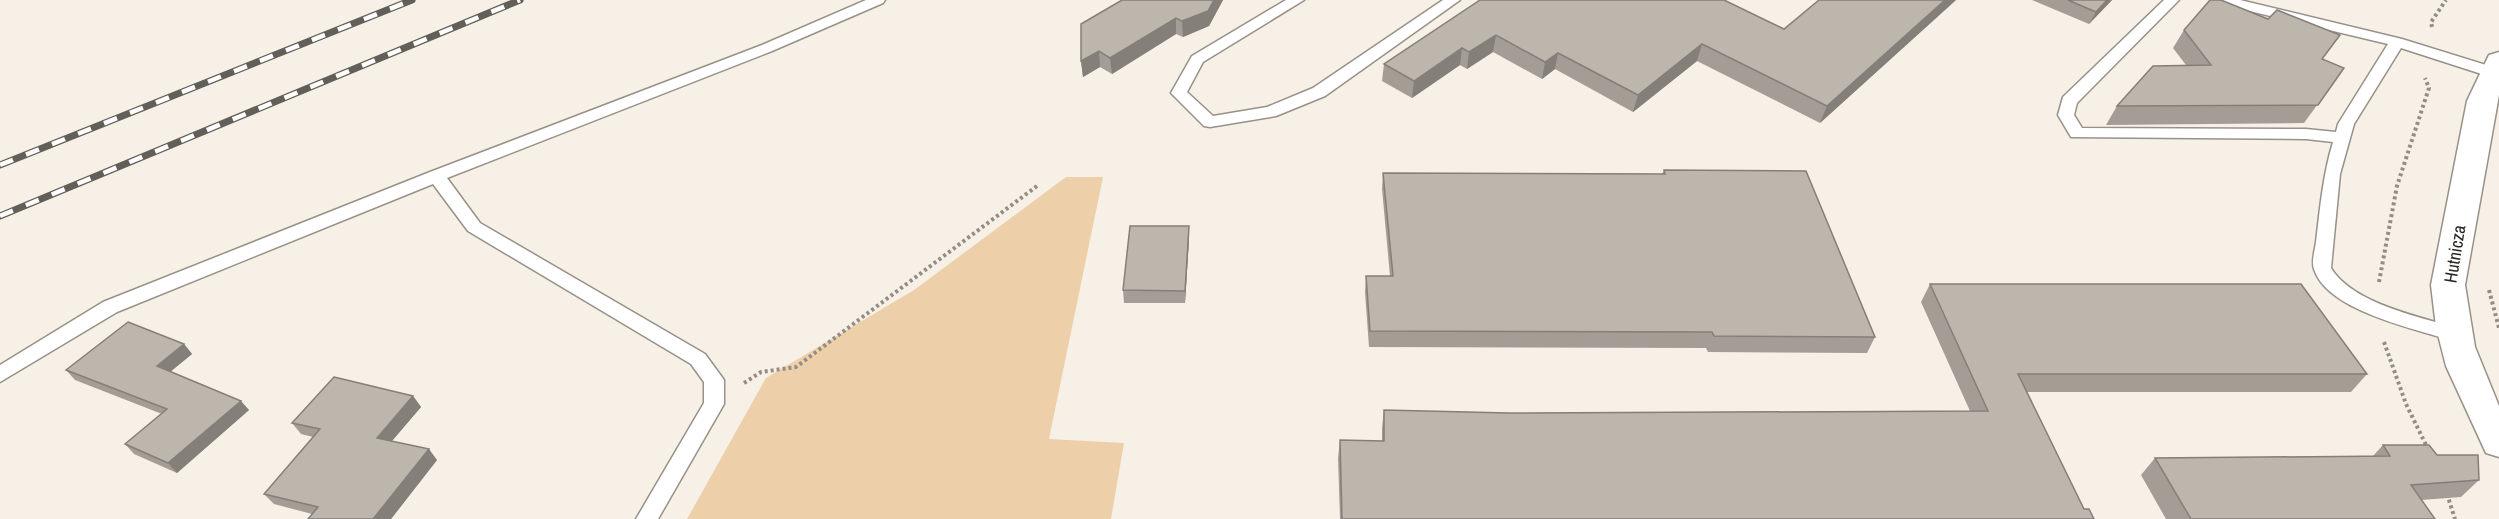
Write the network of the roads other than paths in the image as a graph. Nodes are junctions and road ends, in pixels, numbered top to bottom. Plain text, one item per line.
1 (878, 0) edge
2 (1297, 0) edge
3 (1453, 0) edge
4 (2172, 0) edge
5 (2221, 0) edge
6 (2397, 42) junction
7 (2497, 67) edge
8 (2342, 138) junction
9 (436, 176) junction
10 (2453, 334) junction
11 (0, 374) edge
12 (2499, 442) edge
13 (647, 519) edge

1 - 9 lane
2 - 3 lane
4 - 8 lane
5 - 6 lane
6 - 7 lane
6 - 8 lane
7 - 10 main road, Hutnicza
8 - 10 lane
9 - 11 lane
9 - 13 lane
10 - 12 main road, Hutnicza

